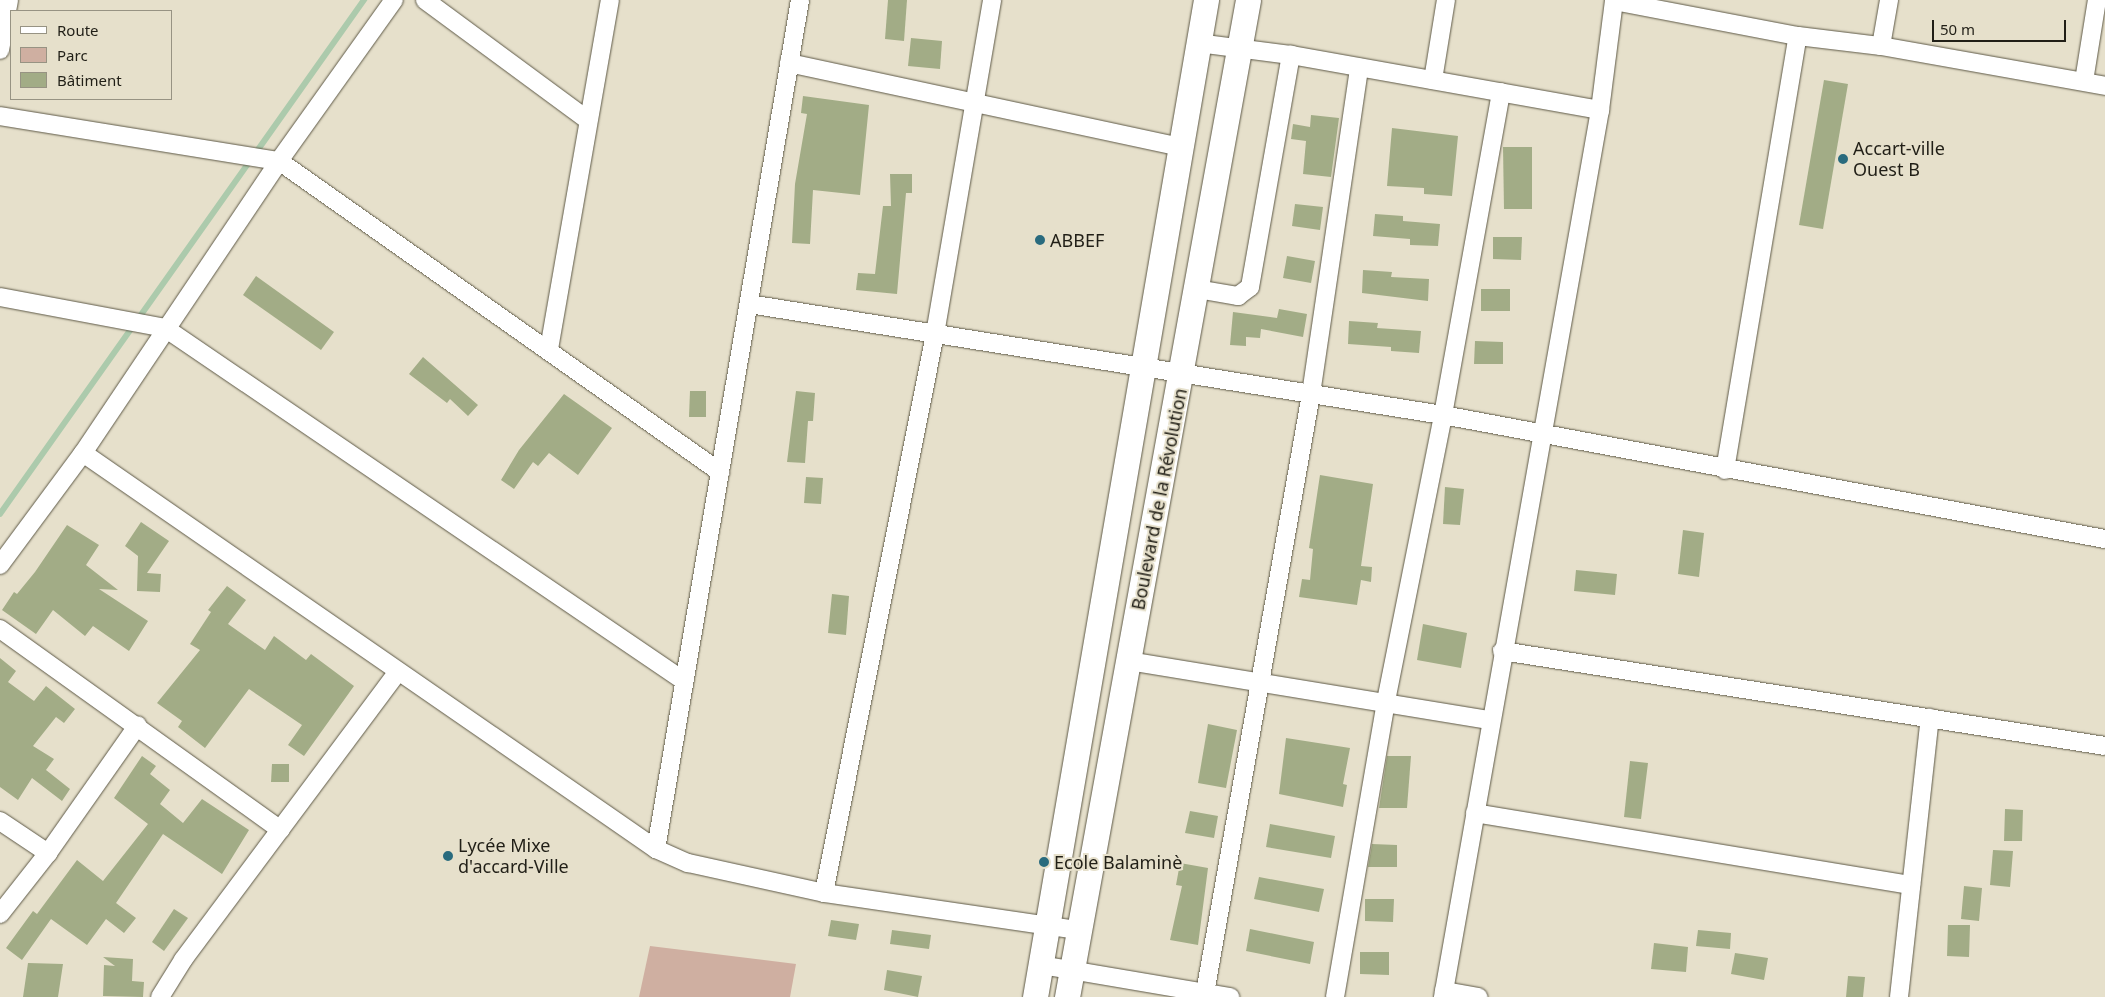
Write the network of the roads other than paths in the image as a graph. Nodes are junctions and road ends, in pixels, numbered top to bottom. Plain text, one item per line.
1 (9, 0) edge
2 (394, 0) edge
3 (425, 0) edge
4 (610, 0) edge
5 (800, 0) edge
6 (992, 0) edge
7 (1206, 0) edge
8 (1248, 0) edge
9 (1446, 0) edge
10 (1614, 0) edge
11 (1889, 0) edge
12 (2097, 0) edge
13 (1798, 36) junction
14 (1198, 43) junction
15 (1881, 46) junction
16 (1240, 49) junction
17 (0, 50) edge
18 (1291, 56) junction
19 (789, 63) junction
20 (1359, 68) junction
21 (1433, 80) junction
22 (2084, 81) junction
23 (2105, 86) edge
24 (1500, 92) junction
25 (975, 103) junction
26 (1600, 110) junction
27 (0, 116) edge
28 (588, 120) junction
29 (1181, 147) junction
30 (279, 161) junction
31 (1197, 289) junction
32 (0, 297) edge
33 (749, 304) junction
34 (166, 328) junction
35 (935, 334) junction
36 (549, 349) junction
37 (1141, 369) junction
38 (1182, 375) junction
39 (1311, 394) junction
40 (1443, 415) junction
41 (1543, 434) junction
42 (83, 453) junction
43 (1725, 470) junction
44 (720, 472) junction
45 (2105, 539) edge
46 (0, 564) edge
47 (0, 629) edge
48 (1502, 651) junction
49 (1129, 660) junction
50 (398, 673) junction
51 (684, 681) junction
52 (1259, 681) junction
53 (1386, 701) junction
54 (1930, 718) junction
55 (1490, 720) junction
56 (138, 725) junction
57 (2105, 746) edge
58 (1475, 813) junction
59 (0, 821) edge
60 (281, 830) junction
61 (656, 849) junction
62 (48, 853) junction
63 (1911, 885) junction
64 (824, 893) junction
65 (0, 914) edge
66 (1047, 926) junction
67 (1079, 930) junction
68 (1040, 965) junction
69 (1072, 972) junction
70 (1205, 993) junction
71 (1444, 994) edge
72 (160, 997) edge
73 (1036, 997) edge
74 (1067, 997) edge
75 (1230, 997) edge
76 (1335, 997) edge
77 (1478, 997) edge
78 (1899, 997) edge

1 - 17 street
2 - 30 street
3 - 28 street
4 - 28 street
5 - 19 street
6 - 25 street
7 - 14 main road, Boulevard de la Révolution
8 - 16 main road, Boulevard de la Révolution
9 - 21 street
10 - 13 street
10 - 26 street
11 - 15 street
12 - 22 street
13 - 15 street
13 - 43 street
14 - 16 street
14 - 29 main road, Boulevard de la Révolution
15 - 22 street
16 - 18 street
16 - 31 main road, Boulevard de la Révolution
18 - 20 street
18 - 31 street
19 - 25 street
19 - 33 street
20 - 21 street
20 - 39 street
21 - 24 street
22 - 23 street
24 - 26 street
24 - 40 street
25 - 29 street
25 - 35 street
26 - 41 street
27 - 30 street
28 - 36 street
29 - 37 main road, Boulevard de la Révolution
30 - 34 street
30 - 36 street
31 - 38 main road, Boulevard de la Révolution
32 - 34 street
33 - 35 street
33 - 44 street
34 - 42 street
34 - 51 street
35 - 37 street
35 - 64 street
36 - 44 street
37 - 38 street
37 - 66 main road, Boulevard de la Révolution
38 - 39 street
38 - 49 main road, Boulevard de la Révolution
39 - 40 street
39 - 52 street
40 - 41 street
40 - 53 street
41 - 43 street
41 - 48 street
42 - 46 street
42 - 50 street
43 - 45 street
44 - 51 street
47 - 56 street
48 - 54 street
48 - 55 street
49 - 52 street
49 - 67 main road, Boulevard de la Révolution
50 - 60 street
50 - 61 street
51 - 61 street
52 - 53 street
52 - 70 street
53 - 55 street
53 - 76 street
54 - 57 street
54 - 63 street
55 - 58 street
56 - 60 street
56 - 62 street
58 - 63 street
58 - 71 street
59 - 62 street
60 - 72 street
61 - 64 street
62 - 65 street
63 - 78 street
64 - 66 street
66 - 67 street
66 - 68 main road, Boulevard de la Révolution
67 - 69 main road, Boulevard de la Révolution
68 - 69 street
68 - 73 main road, Boulevard de la Révolution
69 - 70 street
69 - 74 main road, Boulevard de la Révolution
70 - 75 street
71 - 77 street

